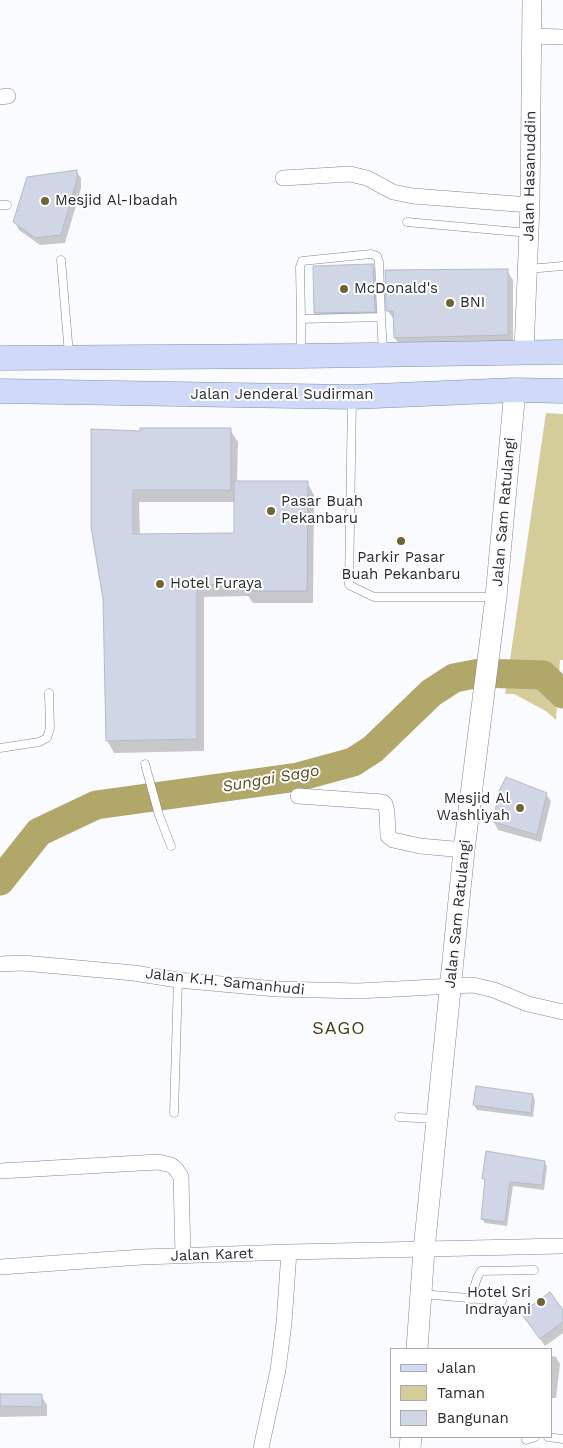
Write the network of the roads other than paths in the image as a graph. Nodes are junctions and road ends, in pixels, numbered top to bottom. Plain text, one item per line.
1 (532, 0) edge
2 (532, 36) junction
3 (563, 37) edge
4 (283, 178) dead end
5 (530, 205) junction
6 (407, 222) dead end
7 (528, 233) junction
8 (61, 260) dead end
9 (563, 266) edge
10 (527, 269) junction
11 (380, 317) junction
12 (301, 319) junction
13 (524, 351) junction
14 (563, 352) edge
15 (383, 355) junction
16 (302, 356) junction
17 (0, 358) edge
18 (69, 358) junction
19 (515, 390) junction
20 (0, 391) edge
21 (563, 391) edge
22 (352, 397) junction
23 (496, 596) junction
24 (49, 693) dead end
25 (0, 748) edge
26 (145, 764) dead end
27 (298, 796) dead end
28 (171, 846) dead end
29 (464, 850) junction
30 (0, 964) edge
31 (178, 980) junction
32 (451, 985) junction
33 (563, 1012) edge
34 (174, 1113) dead end
35 (400, 1117) dead end
36 (437, 1120) junction
37 (0, 1171) edge
38 (563, 1246) edge
39 (424, 1250) junction
40 (289, 1252) junction
41 (182, 1256) junction
42 (0, 1267) edge
43 (534, 1270) dead end
44 (422, 1294) junction
45 (472, 1299) junction
46 (502, 1301) dead end
47 (417, 1348) edge
48 (532, 1438) edge
49 (526, 1440) dead end
50 (261, 1448) edge

1 - 2 street, Jalan Hasanuddin
2 - 3 street
2 - 5 street, Jalan Hasanuddin
4 - 5 street
5 - 7 street, Jalan Hasanuddin
6 - 7 lane
7 - 10 street, Jalan Hasanuddin
8 - 18 lane
9 - 10 lane
10 - 13 street, Jalan Hasanuddin
11 - 12 lane
11 - 12 lane
11 - 15 lane
12 - 16 lane
13 - 14 main road
13 - 15 main road
15 - 16 main road
16 - 18 main road
17 - 18 main road
19 - 21 main road, Jalan Jenderal Sudirman
19 - 22 main road, Jalan Jenderal Sudirman
19 - 23 main road, Jalan Sam Ratulangi
20 - 22 main road, Jalan Jenderal Sudirman
22 - 23 lane
23 - 29 main road, Jalan Sam Ratulangi
24 - 25 lane
26 - 28 lane
27 - 29 street
29 - 32 main road, Jalan Sam Ratulangi
30 - 31 street, Jalan K.H. Samanhudi
31 - 32 street, Jalan K.H. Samanhudi
31 - 34 lane
32 - 33 street, Jalan K.H. Samanhudi
32 - 36 main road, Jalan Sam Ratulangi
35 - 36 lane
36 - 39 main road, Jalan Sam Ratulangi
37 - 41 street
38 - 39 street, Jalan Karet
39 - 40 street, Jalan Karet
39 - 44 main road, Jalan Sam Ratulangi
40 - 41 street, Jalan Karet
40 - 50 street
41 - 42 street, Jalan Karet
43 - 45 lane
44 - 45 lane
44 - 47 main road, Jalan Sam Ratulangi
45 - 46 lane
48 - 49 lane

